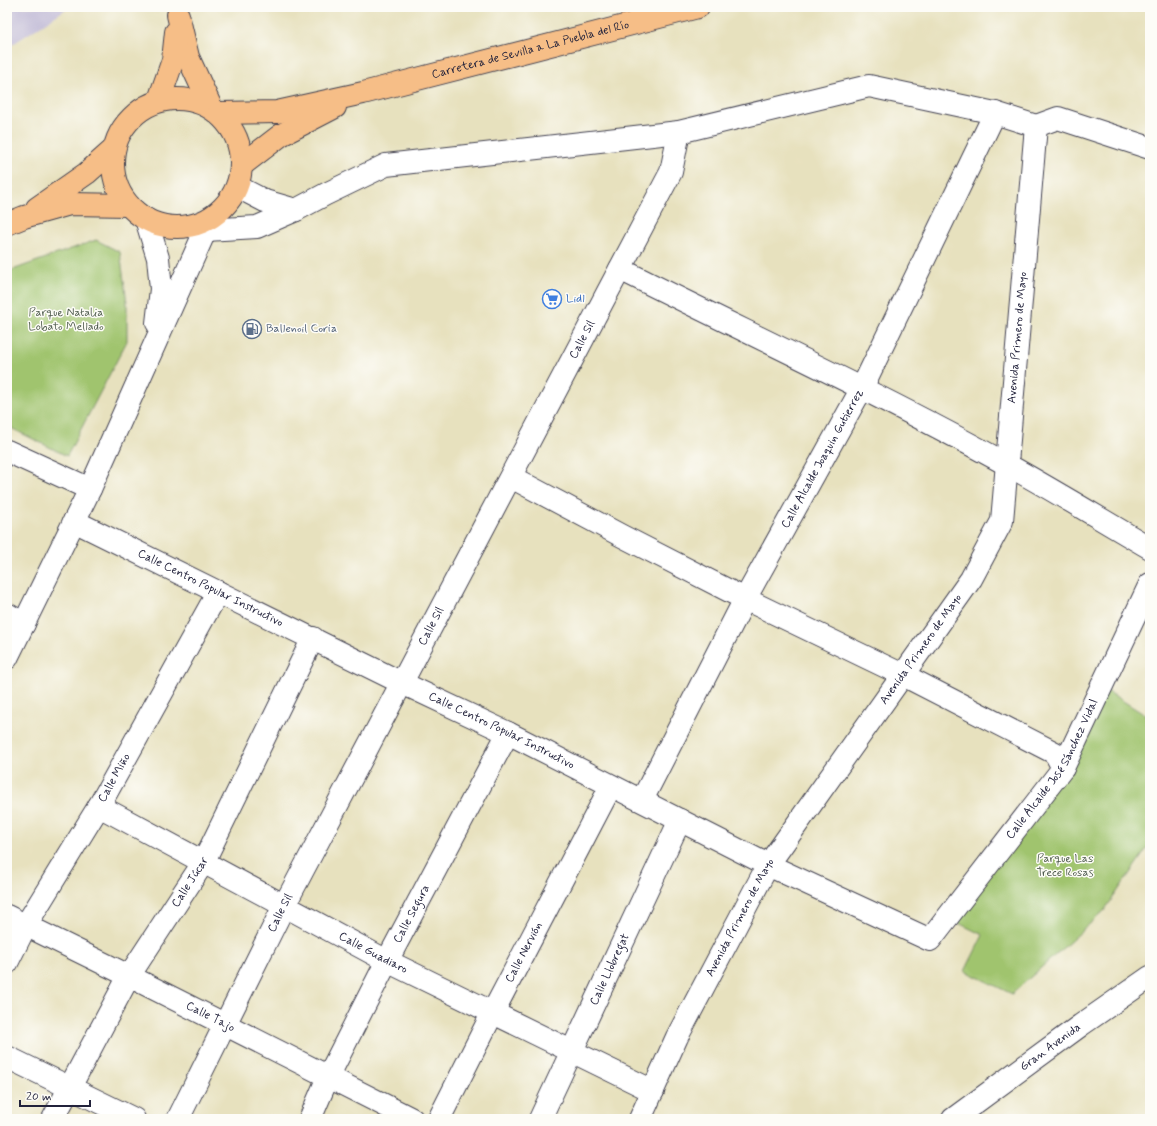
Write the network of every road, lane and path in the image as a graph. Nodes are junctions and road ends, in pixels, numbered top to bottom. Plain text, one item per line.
1 (698, 7) edge
2 (178, 11) edge
3 (363, 93) junction
4 (159, 100) junction
5 (215, 110) junction
6 (995, 114) junction
7 (1036, 126) junction
8 (679, 132) junction
9 (1150, 148) edge
10 (114, 149) junction
11 (242, 165) junction
12 (238, 186) junction
13 (128, 205) junction
14 (296, 210) junction
15 (146, 219) junction
16 (16, 220) edge
17 (202, 225) junction
18 (620, 269) junction
19 (155, 342) junction
20 (862, 388) junction
21 (7, 451) edge
22 (1007, 464) junction
23 (511, 476) junction
24 (90, 489) junction
25 (74, 521) junction
26 (1150, 548) edge
27 (1150, 584) edge
28 (218, 592) junction
29 (745, 599) junction
30 (15, 619) edge
31 (313, 638) junction
32 (7, 658) edge
33 (903, 674) junction
34 (402, 683) junction
35 (508, 733) junction
36 (1062, 768) junction
37 (611, 786) junction
38 (642, 800) junction
39 (99, 806) junction
40 (680, 820) junction
41 (203, 863) junction
42 (768, 865) junction
43 (284, 906) junction
44 (7, 916) edge
45 (26, 925) junction
46 (930, 940) joint
47 (387, 961) junction
48 (7, 963) edge
49 (129, 976) junction
50 (1150, 977) edge
51 (493, 1012) junction
52 (224, 1024) junction
53 (571, 1051) junction
54 (7, 1057) edge
55 (328, 1077) junction
56 (70, 1088) junction
57 (652, 1091) junction
58 (54, 1119) edge
59 (134, 1119) edge
60 (178, 1119) edge
61 (310, 1119) edge
62 (412, 1119) edge
63 (439, 1119) edge
64 (540, 1119) edge
65 (640, 1119) edge
66 (953, 1119) edge

1 - 3 main road, Carretera de Sevilla a La Puebla del Río
2 - 4 main road
2 - 5 main road
3 - 5 main road, Carretera de Sevilla a La Puebla del Río
3 - 11 main road, Carretera de Sevilla a La Puebla del Río
4 - 5 main road
4 - 10 main road
5 - 11 main road
6 - 7 street
6 - 8 street
6 - 20 street, Calle Alcalde Joaquin Gutierrez
7 - 9 street
7 - 22 street, Avenida Primero de Mayo
8 - 14 street
8 - 18 street, Calle Sil
10 - 13 main road
10 - 16 main road
11 - 12 main road
12 - 14 street
12 - 17 main road
13 - 15 main road
13 - 16 main road
14 - 17 street
15 - 17 main road
15 - 19 street
17 - 19 street
18 - 20 street
18 - 23 street, Calle Sil
19 - 24 street
20 - 22 street
20 - 29 street, Calle Alcalde Joaquin Gutierrez
21 - 24 street
22 - 26 street
22 - 33 street, Avenida Primero de Mayo
23 - 29 street
23 - 34 street, Calle Sil
24 - 25 street
25 - 28 street, Calle Centro Popular Instructivo
25 - 30 street
27 - 36 street, Calle Alcalde José Sánchez Vidal
28 - 31 street, Calle Centro Popular Instructivo
28 - 39 street, Calle Miño
29 - 33 street
29 - 38 street, Calle Alcalde Joaquin Gutierrez
30 - 32 street
31 - 34 street, Calle Centro Popular Instructivo
31 - 41 street, Calle Júcar
33 - 36 street
33 - 42 street, Avenida Primero de Mayo
34 - 35 street, Calle Centro Popular Instructivo
34 - 43 street, Calle Sil
35 - 37 street, Calle Centro Popular Instructivo
35 - 47 street, Calle Segura
36 - 46 street, Calle Alcalde José Sánchez Vidal
37 - 38 street, Calle Centro Popular Instructivo
37 - 51 street, Calle Nervión
38 - 40 street, Calle Centro Popular Instructivo
39 - 41 street, Calle Guadiaro
39 - 45 street, Calle Miño
40 - 42 street, Calle Centro Popular Instructivo
40 - 53 street, Calle Llobregat
41 - 43 street, Calle Guadiaro
41 - 49 street, Calle Júcar
42 - 46 street, Calle Centro Popular Instructivo
42 - 57 street, Avenida Primero de Mayo
43 - 47 street, Calle Guadiaro
43 - 52 street, Calle Sil
44 - 45 street, Calle Tajo
45 - 48 street, Calle Miño
45 - 49 street, Calle Tajo
47 - 51 street, Calle Guadiaro
47 - 55 street, Calle Segura
49 - 52 street, Calle Tajo
49 - 56 street, Calle Júcar
50 - 66 street, Gran Avenida
51 - 53 street, Calle Guadiaro
51 - 63 street, Calle Nervión
52 - 55 street, Calle Tajo
52 - 60 street, Calle Sil
53 - 57 street, Calle Guadiaro
53 - 64 street, Calle Llobregat
54 - 56 street
55 - 61 street, Calle Segura
55 - 62 street, Calle Tajo
56 - 58 street, Calle Júcar
56 - 59 street
57 - 65 street, Avenida Primero de Mayo

